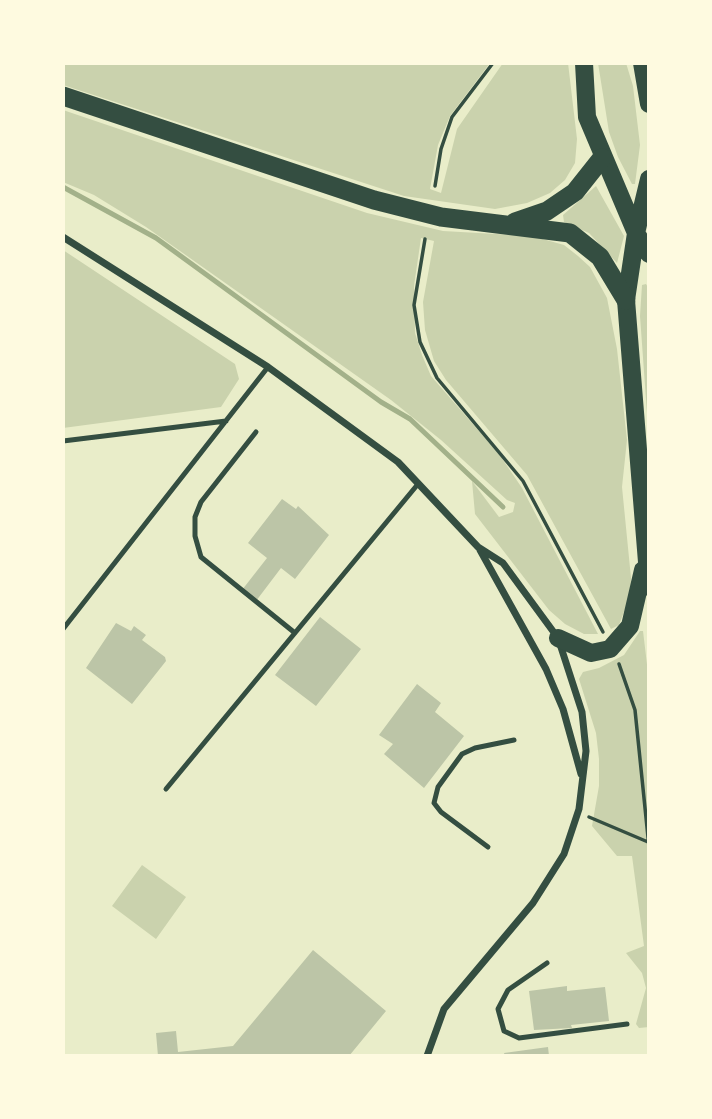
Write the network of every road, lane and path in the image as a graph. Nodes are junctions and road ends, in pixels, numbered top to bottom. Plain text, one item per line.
1 (493, 63) edge
2 (584, 63) edge
3 (642, 63) edge
4 (63, 96) edge
5 (649, 104) edge
6 (602, 158) junction
7 (649, 179) edge
8 (435, 186) dead end
9 (511, 223) junction
10 (636, 233) junction
11 (63, 237) edge
12 (425, 239) dead end
13 (649, 254) edge
14 (626, 300) junction
15 (268, 367) junction
16 (226, 421) junction
17 (256, 432) dead end
18 (63, 441) edge
19 (418, 484) junction
20 (478, 547) junction
21 (646, 560) junction
22 (649, 587) edge
23 (63, 629) edge
24 (295, 633) junction
25 (558, 638) junction
26 (610, 649) junction
27 (514, 740) dead end
28 (583, 782) junction
29 (166, 789) dead end
30 (579, 809) junction
31 (649, 844) edge
32 (488, 847) dead end
33 (547, 963) dead end
34 (627, 1024) dead end
35 (427, 1056) edge

1 - 8 path
2 - 6 main road
3 - 5 main road
4 - 9 highway
6 - 9 highway
6 - 10 main road
7 - 10 main road
9 - 14 highway
10 - 13 main road
10 - 14 main road
11 - 15 street
12 - 26 path
14 - 21 main road
15 - 16 lane
15 - 19 street
16 - 18 lane
16 - 23 lane
17 - 24 lane
19 - 20 street
19 - 24 lane
20 - 25 street
20 - 28 street
21 - 22 main road
21 - 26 main road
24 - 29 lane
25 - 26 main road
25 - 28 street
26 - 31 path
27 - 32 lane
28 - 30 street
30 - 31 path
30 - 35 street
33 - 34 lane

